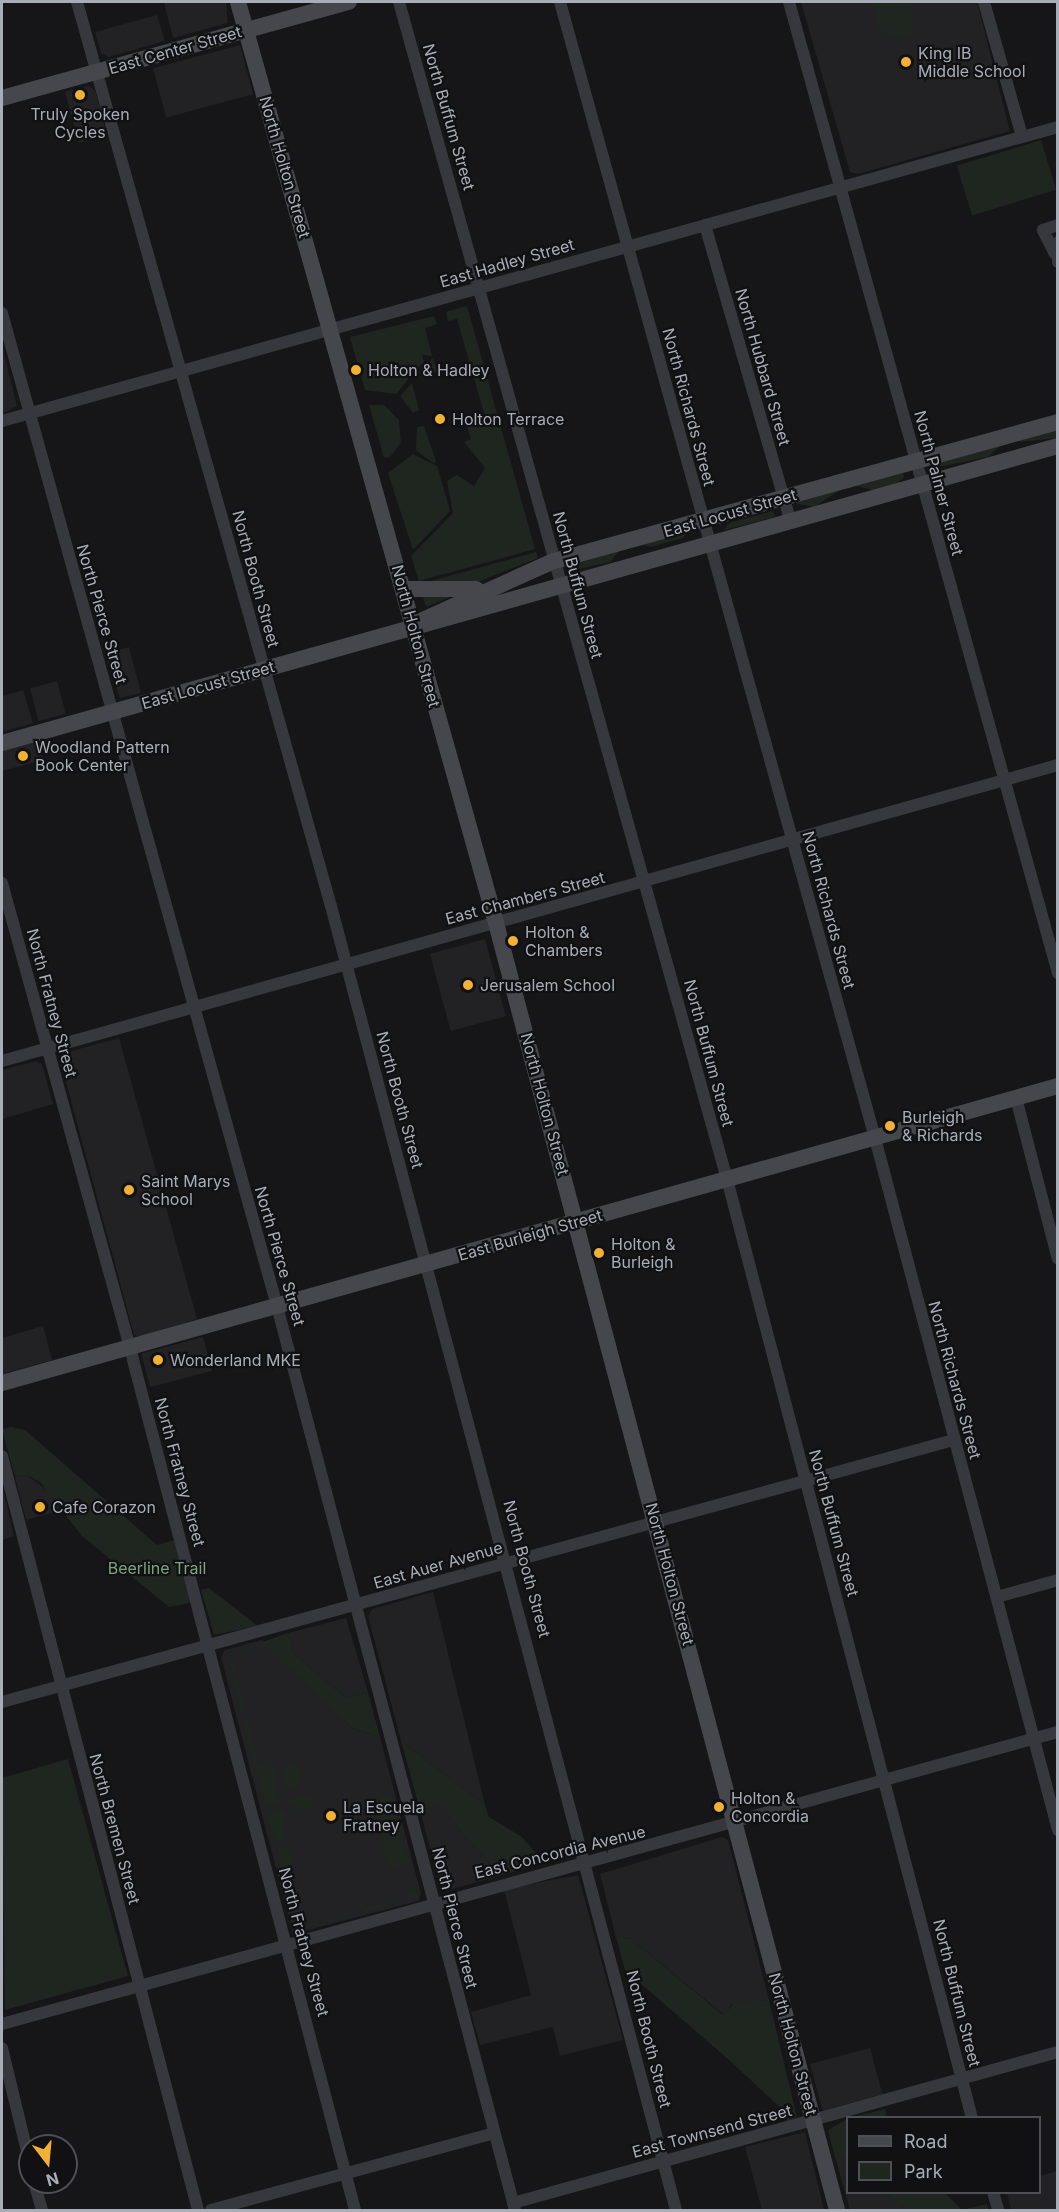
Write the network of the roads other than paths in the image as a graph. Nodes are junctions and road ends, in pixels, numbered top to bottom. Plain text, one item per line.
1 (77, 2) edge
2 (238, 2) edge
3 (349, 2) edge
4 (399, 2) edge
5 (560, 2) edge
6 (789, 2) edge
7 (984, 2) edge
8 (246, 30) junction
9 (97, 72) junction
10 (2, 98) edge
11 (1058, 126) edge
12 (1022, 136) junction
13 (840, 187) junction
14 (705, 225) junction
15 (1058, 225) edge
16 (628, 245) junction
17 (1057, 253) edge
18 (480, 288) junction
19 (2, 314) edge
20 (330, 330) junction
21 (181, 369) junction
22 (29, 413) junction
23 (2, 421) edge
24 (1058, 422) edge
25 (1058, 446) edge
26 (916, 461) junction
27 (922, 483) junction
28 (784, 498) junction
29 (790, 519) junction
30 (703, 521) junction
31 (709, 542) junction
32 (554, 561) junction
33 (560, 583) junction
34 (488, 588) junction
35 (403, 589) junction
36 (413, 626) junction
37 (264, 670) junction
38 (112, 712) junction
39 (2, 743) edge
40 (1058, 765) edge
41 (1004, 780) junction
42 (794, 841) junction
43 (645, 882) junction
44 (2, 883) edge
45 (496, 923) junction
46 (346, 964) junction
47 (1058, 973) edge
48 (195, 1007) junction
49 (47, 1049) junction
50 (2, 1061) edge
51 (1058, 1086) edge
52 (1016, 1098) junction
53 (875, 1138) junction
54 (727, 1179) junction
55 (576, 1222) junction
56 (1058, 1259) edge
57 (428, 1263) junction
58 (277, 1306) junction
59 (130, 1347) junction
60 (2, 1383) edge
61 (953, 1440) junction
62 (2, 1456) edge
63 (806, 1480) junction
64 (656, 1520) junction
65 (509, 1562) junction
66 (1058, 1580) edge
67 (997, 1597) junction
68 (356, 1604) junction
69 (209, 1646) junction
70 (59, 1686) junction
71 (2, 1702) edge
72 (1058, 1732) edge
73 (1034, 1739) junction
74 (885, 1780) junction
75 (735, 1823) junction
76 (1058, 1830) edge
77 (587, 1864) junction
78 (435, 1903) junction
79 (288, 1945) junction
80 (141, 1986) junction
81 (2, 2025) edge
82 (2, 2048) edge
83 (1058, 2052) edge
84 (962, 2078) junction
85 (972, 2116) edge
86 (813, 2120) junction
87 (494, 2133) junction
88 (23, 2134) edge
89 (663, 2162) junction
90 (346, 2173) junction
91 (37, 2194) edge
92 (993, 2194) edge
93 (514, 2207) edge
94 (42, 2211) edge
95 (198, 2211) edge
96 (211, 2211) edge
97 (355, 2211) edge
98 (676, 2211) edge
99 (837, 2211) edge
100 (998, 2211) edge

1 - 9 street, North Booth Street
2 - 8 main road, North Holton Street
3 - 8 main road, East Center Street
4 - 18 street, North Buffum Street
5 - 16 street, North Richards Street
6 - 13 street, North Palmer Street
7 - 12 street
8 - 9 main road, East Center Street
8 - 20 main road, North Holton Street
9 - 10 main road, East Center Street
9 - 21 street, North Booth Street
11 - 12 street, East Hadley Street
12 - 13 street, East Hadley Street
13 - 14 street, East Hadley Street
13 - 26 street, North Palmer Street
14 - 16 street, East Hadley Street
14 - 28 street, North Hubbard Street
15 - 17 street
16 - 18 street, East Hadley Street
16 - 30 street, North Richards Street
18 - 20 street, East Hadley Street
18 - 32 street, North Buffum Street
19 - 22 street, North Pierce Street
20 - 21 street, East Hadley Street
20 - 35 main road, North Holton Street
21 - 22 street, East Hadley Street
21 - 37 street, North Booth Street
22 - 23 street, East Hadley Street
22 - 38 street, North Pierce Street
24 - 26 main road, East Locust Street
25 - 27 main road, East Locust Street
26 - 27 street, North Palmer Street
26 - 28 main road, East Locust Street
27 - 29 main road, East Locust Street
27 - 41 street, North Palmer Street
28 - 29 street, North Hubbard Street
28 - 30 main road, East Locust Street
29 - 31 main road, East Locust Street
30 - 31 street, North Richards Street
30 - 32 main road, East Locust Street
31 - 33 main road, East Locust Street
31 - 42 street, North Richards Street
32 - 33 street, North Buffum Street
32 - 34 main road, East Locust Street
33 - 36 main road, East Locust Street
33 - 43 street, North Buffum Street
34 - 35 main road
34 - 36 main road, East Locust Street
35 - 36 main road, North Holton Street
36 - 37 main road, East Locust Street
36 - 45 main road, North Holton Street
37 - 38 main road, East Locust Street
37 - 46 street, North Booth Street
38 - 39 main road, East Locust Street
38 - 48 street, North Pierce Street
40 - 41 street, East Chambers Street
41 - 42 street, East Chambers Street
41 - 47 street, North Palmer Street
42 - 43 street, East Chambers Street
42 - 53 street, North Richards Street
43 - 45 street, East Chambers Street
43 - 54 street, North Buffum Street
44 - 49 street, North Fratney Street
45 - 46 street, East Chambers Street
45 - 55 main road, North Holton Street
46 - 48 street, East Chambers Street
46 - 57 street, North Booth Street
48 - 49 street, East Chambers Street
48 - 58 street, North Pierce Street
49 - 50 street, East Chambers Street
49 - 59 street, North Fratney Street
51 - 52 main road, East Burleigh Street
52 - 53 main road, East Burleigh Street
52 - 56 street
53 - 54 main road, East Burleigh Street
53 - 61 street, North Richards Street
54 - 55 main road, East Burleigh Street
54 - 63 street, North Buffum Street
55 - 57 main road, East Burleigh Street
55 - 64 main road, North Holton Street
57 - 58 main road, East Burleigh Street
57 - 65 street, North Booth Street
58 - 59 main road, East Burleigh Street
58 - 68 street, North Pierce Street
59 - 60 main road, East Burleigh Street
59 - 69 street, North Fratney Street
61 - 63 street, East Auer Avenue
61 - 67 street, North Richards Street
62 - 70 street, North Bremen Street
63 - 64 street, East Auer Avenue
63 - 74 street, North Buffum Street
64 - 65 street, East Auer Avenue
64 - 75 main road, North Holton Street
65 - 68 street, East Auer Avenue
65 - 77 street, North Booth Street
66 - 67 street
67 - 73 street, North Richards Street
68 - 69 street, East Auer Avenue
68 - 78 street, North Pierce Street
69 - 70 street, East Auer Avenue
69 - 79 street, North Fratney Street
70 - 71 street, East Auer Avenue
70 - 80 street, North Bremen Street
72 - 73 street, East Concordia Avenue
73 - 74 street, East Concordia Avenue
73 - 76 street, North Richards Street
74 - 75 street, East Concordia Avenue
74 - 84 street, North Buffum Street
75 - 77 street, East Concordia Avenue
75 - 86 main road, North Holton Street
77 - 78 street, East Concordia Avenue
77 - 89 street, North Booth Street
78 - 79 street, East Concordia Avenue
78 - 87 street, North Pierce Street
79 - 80 street, East Concordia Avenue
79 - 90 street, North Fratney Street
80 - 81 street, East Concordia Avenue
80 - 95 street, North Bremen Street
82 - 88 street
83 - 84 street, East Townsend Street
84 - 85 street, North Buffum Street
84 - 86 street, East Townsend Street
86 - 89 street, East Townsend Street
86 - 99 main road, North Holton Street
87 - 90 street
87 - 93 street, North Pierce Street
89 - 93 street, East Townsend Street
89 - 98 street, North Booth Street
90 - 96 street
90 - 97 street, North Fratney Street
91 - 94 street
92 - 100 street

